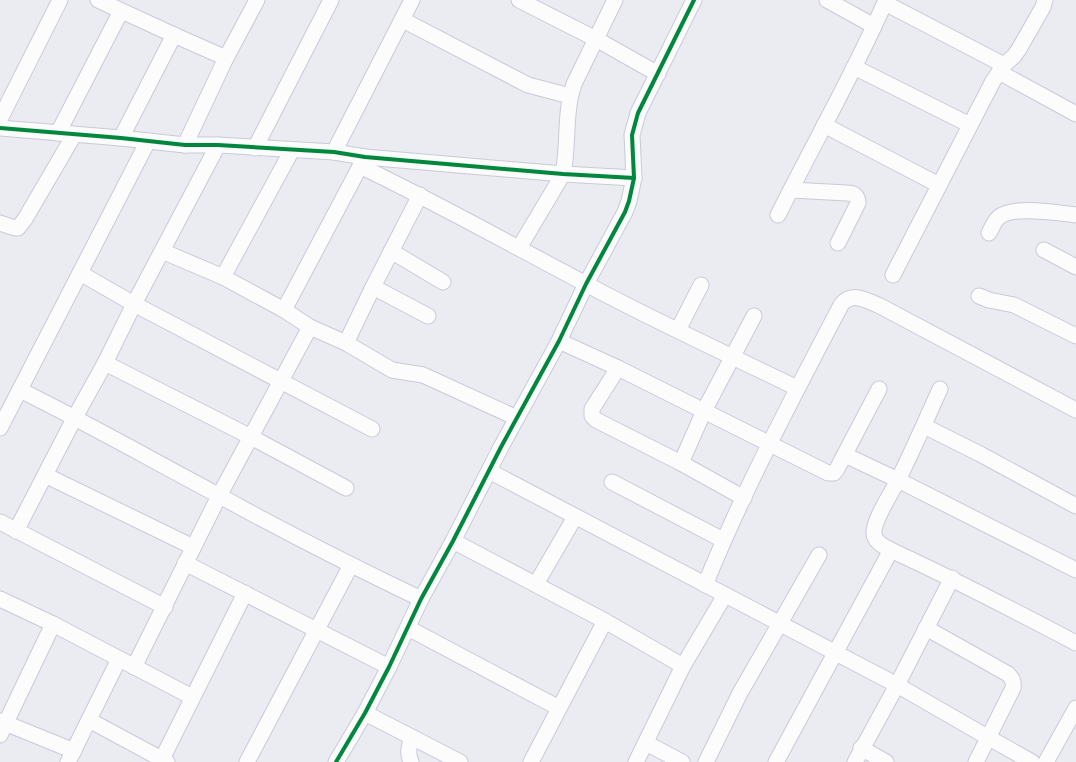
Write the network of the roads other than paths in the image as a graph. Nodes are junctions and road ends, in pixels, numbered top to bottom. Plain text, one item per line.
1 (60, 0) edge
2 (98, 0) edge
3 (332, 0) edge
4 (412, 0) edge
5 (519, 0) edge
6 (615, 0) edge
7 (694, 0) edge
8 (827, 0) edge
9 (1046, 0) edge
10 (255, 1) edge
11 (885, 1) edge
12 (121, 11) junction
13 (403, 20) junction
14 (874, 26) junction
15 (174, 35) junction
16 (596, 39) junction
17 (226, 58) junction
18 (854, 67) junction
19 (1002, 69) junction
20 (658, 74) junction
21 (570, 96) junction
22 (1076, 114) edge
23 (0, 118) edge
24 (824, 125) junction
25 (970, 125) junction
26 (0, 128) edge
27 (58, 133) junction
28 (74, 134) junction
29 (121, 138) junction
30 (148, 141) junction
31 (186, 145) junction
32 (218, 145) junction
33 (255, 148) junction
34 (292, 150) junction
35 (334, 152) junction
36 (363, 162) junction
37 (562, 174) junction
38 (634, 178) junction
39 (939, 185) junction
40 (791, 190) junction
41 (420, 194) junction
42 (778, 215) dead end
43 (1076, 215) edge
44 (0, 223) edge
45 (989, 233) dead end
46 (838, 243) dead end
47 (519, 248) junction
48 (1044, 250) dead end
49 (162, 251) junction
50 (391, 252) junction
51 (1076, 267) edge
52 (80, 273) junction
53 (893, 275) dead end
54 (223, 277) junction
55 (443, 282) dead end
56 (586, 284) junction
57 (701, 285) dead end
58 (373, 287) junction
59 (979, 296) dead end
60 (134, 304) junction
61 (284, 310) junction
62 (428, 316) dead end
63 (754, 316) dead end
64 (310, 327) junction
65 (678, 330) junction
66 (1074, 331) edge
67 (559, 341) junction
68 (346, 343) junction
69 (732, 357) junction
70 (105, 363) junction
71 (618, 368) junction
72 (281, 382) junction
73 (797, 388) junction
74 (879, 389) dead end
75 (940, 389) dead end
76 (20, 390) junction
77 (1076, 410) edge
78 (704, 411) junction
79 (75, 417) junction
80 (516, 418) junction
81 (924, 426) junction
82 (0, 428) edge
83 (372, 429) dead end
84 (251, 437) junction
85 (769, 443) junction
86 (845, 455) junction
87 (681, 463) junction
88 (489, 471) junction
89 (45, 475) junction
90 (898, 480) junction
91 (612, 482) dead end
92 (346, 488) dead end
93 (219, 496) junction
94 (744, 498) junction
95 (1076, 506) edge
96 (575, 517) junction
97 (0, 522) edge
98 (16, 531) junction
99 (723, 540) junction
100 (453, 541) junction
101 (193, 547) junction
102 (891, 550) junction
103 (819, 554) dead end
104 (185, 563) junction
105 (351, 565) junction
106 (1076, 570) edge
107 (952, 578) junction
108 (536, 584) junction
109 (705, 585) junction
110 (245, 593) junction
111 (725, 595) junction
112 (420, 599) junction
113 (0, 600) edge
114 (165, 607) junction
115 (605, 621) junction
116 (53, 624) junction
117 (780, 624) junction
118 (408, 628) junction
119 (926, 628) junction
120 (317, 630) junction
121 (1076, 643) edge
122 (835, 652) junction
123 (119, 659) junction
124 (683, 666) junction
125 (134, 667) junction
126 (389, 667) junction
127 (897, 685) junction
128 (192, 697) junction
129 (559, 708) junction
130 (365, 713) junction
131 (1073, 718) edge
132 (89, 720) junction
133 (2, 727) edge
134 (412, 737) junction
135 (989, 738) junction
136 (646, 743) junction
137 (858, 755) edge
138 (71, 756) edge
139 (164, 761) edge
140 (247, 762) edge
141 (336, 762) edge
142 (411, 762) edge
143 (460, 762) edge
144 (531, 762) edge
145 (636, 762) edge
146 (682, 762) edge
147 (706, 762) edge
148 (776, 762) edge
149 (886, 762) edge
150 (976, 762) edge
151 (1032, 762) edge
152 (1046, 762) edge

1 - 23 street
2 - 12 street
3 - 33 street
4 - 13 street
5 - 16 street
6 - 16 street
7 - 20 street
8 - 14 street
9 - 19 street
10 - 17 street
11 - 14 street
11 - 19 street
12 - 15 street
12 - 27 street
13 - 21 street
13 - 35 street
14 - 18 street
15 - 17 street
15 - 29 street
16 - 20 street
16 - 21 street
17 - 31 street
18 - 24 street
18 - 25 street
19 - 22 street
19 - 25 street
20 - 38 street
21 - 37 street
24 - 39 street
24 - 40 street
25 - 39 street
26 - 27 street
27 - 28 street
28 - 29 street
28 - 44 street
29 - 30 street
30 - 31 street
30 - 52 street
31 - 32 street
32 - 33 street
32 - 49 street
33 - 34 street
34 - 35 street
34 - 54 street
35 - 36 street
36 - 37 street
36 - 41 street
36 - 61 street
37 - 38 street
37 - 47 street
38 - 56 street
39 - 53 street
40 - 42 street
40 - 46 street
41 - 47 street
41 - 50 street
43 - 45 street
47 - 56 street
48 - 51 street
49 - 54 street
49 - 60 street
50 - 55 street
50 - 58 street
52 - 60 street
52 - 76 street
54 - 61 street
56 - 65 street
56 - 67 street
57 - 65 street
58 - 62 street
58 - 68 street
59 - 66 street
60 - 70 street
60 - 72 street
61 - 64 street
63 - 69 street
64 - 68 street
64 - 72 street
65 - 69 street
67 - 71 street
67 - 80 street
68 - 80 street
69 - 73 street
69 - 78 street
70 - 79 street
70 - 84 street
71 - 78 street
71 - 87 street
72 - 83 street
72 - 84 street
73 - 77 street
73 - 85 street
74 - 86 street
75 - 81 street
76 - 79 street
76 - 82 street
78 - 85 street
78 - 87 street
79 - 89 street
79 - 93 street
80 - 88 street
81 - 90 street
81 - 95 street
84 - 92 street
84 - 93 street
85 - 86 street
85 - 94 street
86 - 90 street
87 - 94 street
88 - 96 street
88 - 100 street
89 - 98 street
89 - 101 street
90 - 102 street
90 - 106 street
91 - 99 street
93 - 101 street
93 - 105 street
94 - 99 street
96 - 108 street
96 - 109 street
97 - 98 street
98 - 114 street
99 - 109 street
100 - 108 street
100 - 112 street
101 - 104 street
102 - 107 street
102 - 122 street
103 - 117 street
104 - 110 street
104 - 114 street
105 - 112 street
105 - 120 street
107 - 119 street
107 - 121 street
108 - 115 street
109 - 111 street
110 - 120 street
110 - 128 street
111 - 117 street
111 - 124 street
112 - 118 street
113 - 116 street
114 - 125 street
115 - 124 street
115 - 129 street
116 - 123 street
116 - 133 street
117 - 122 street
117 - 147 street
118 - 126 street
118 - 129 street
119 - 127 street
119 - 135 street
120 - 126 street
120 - 140 street
122 - 127 street
122 - 148 street
123 - 125 street
123 - 132 street
124 - 136 street
125 - 128 street
126 - 130 street
127 - 135 street
127 - 137 street
128 - 139 street
129 - 144 street
130 - 134 street
130 - 141 street
131 - 152 street
132 - 138 street
132 - 139 street
133 - 138 street
134 - 142 street
134 - 143 street
135 - 150 street
135 - 151 street
136 - 145 street
136 - 146 street
137 - 149 street

